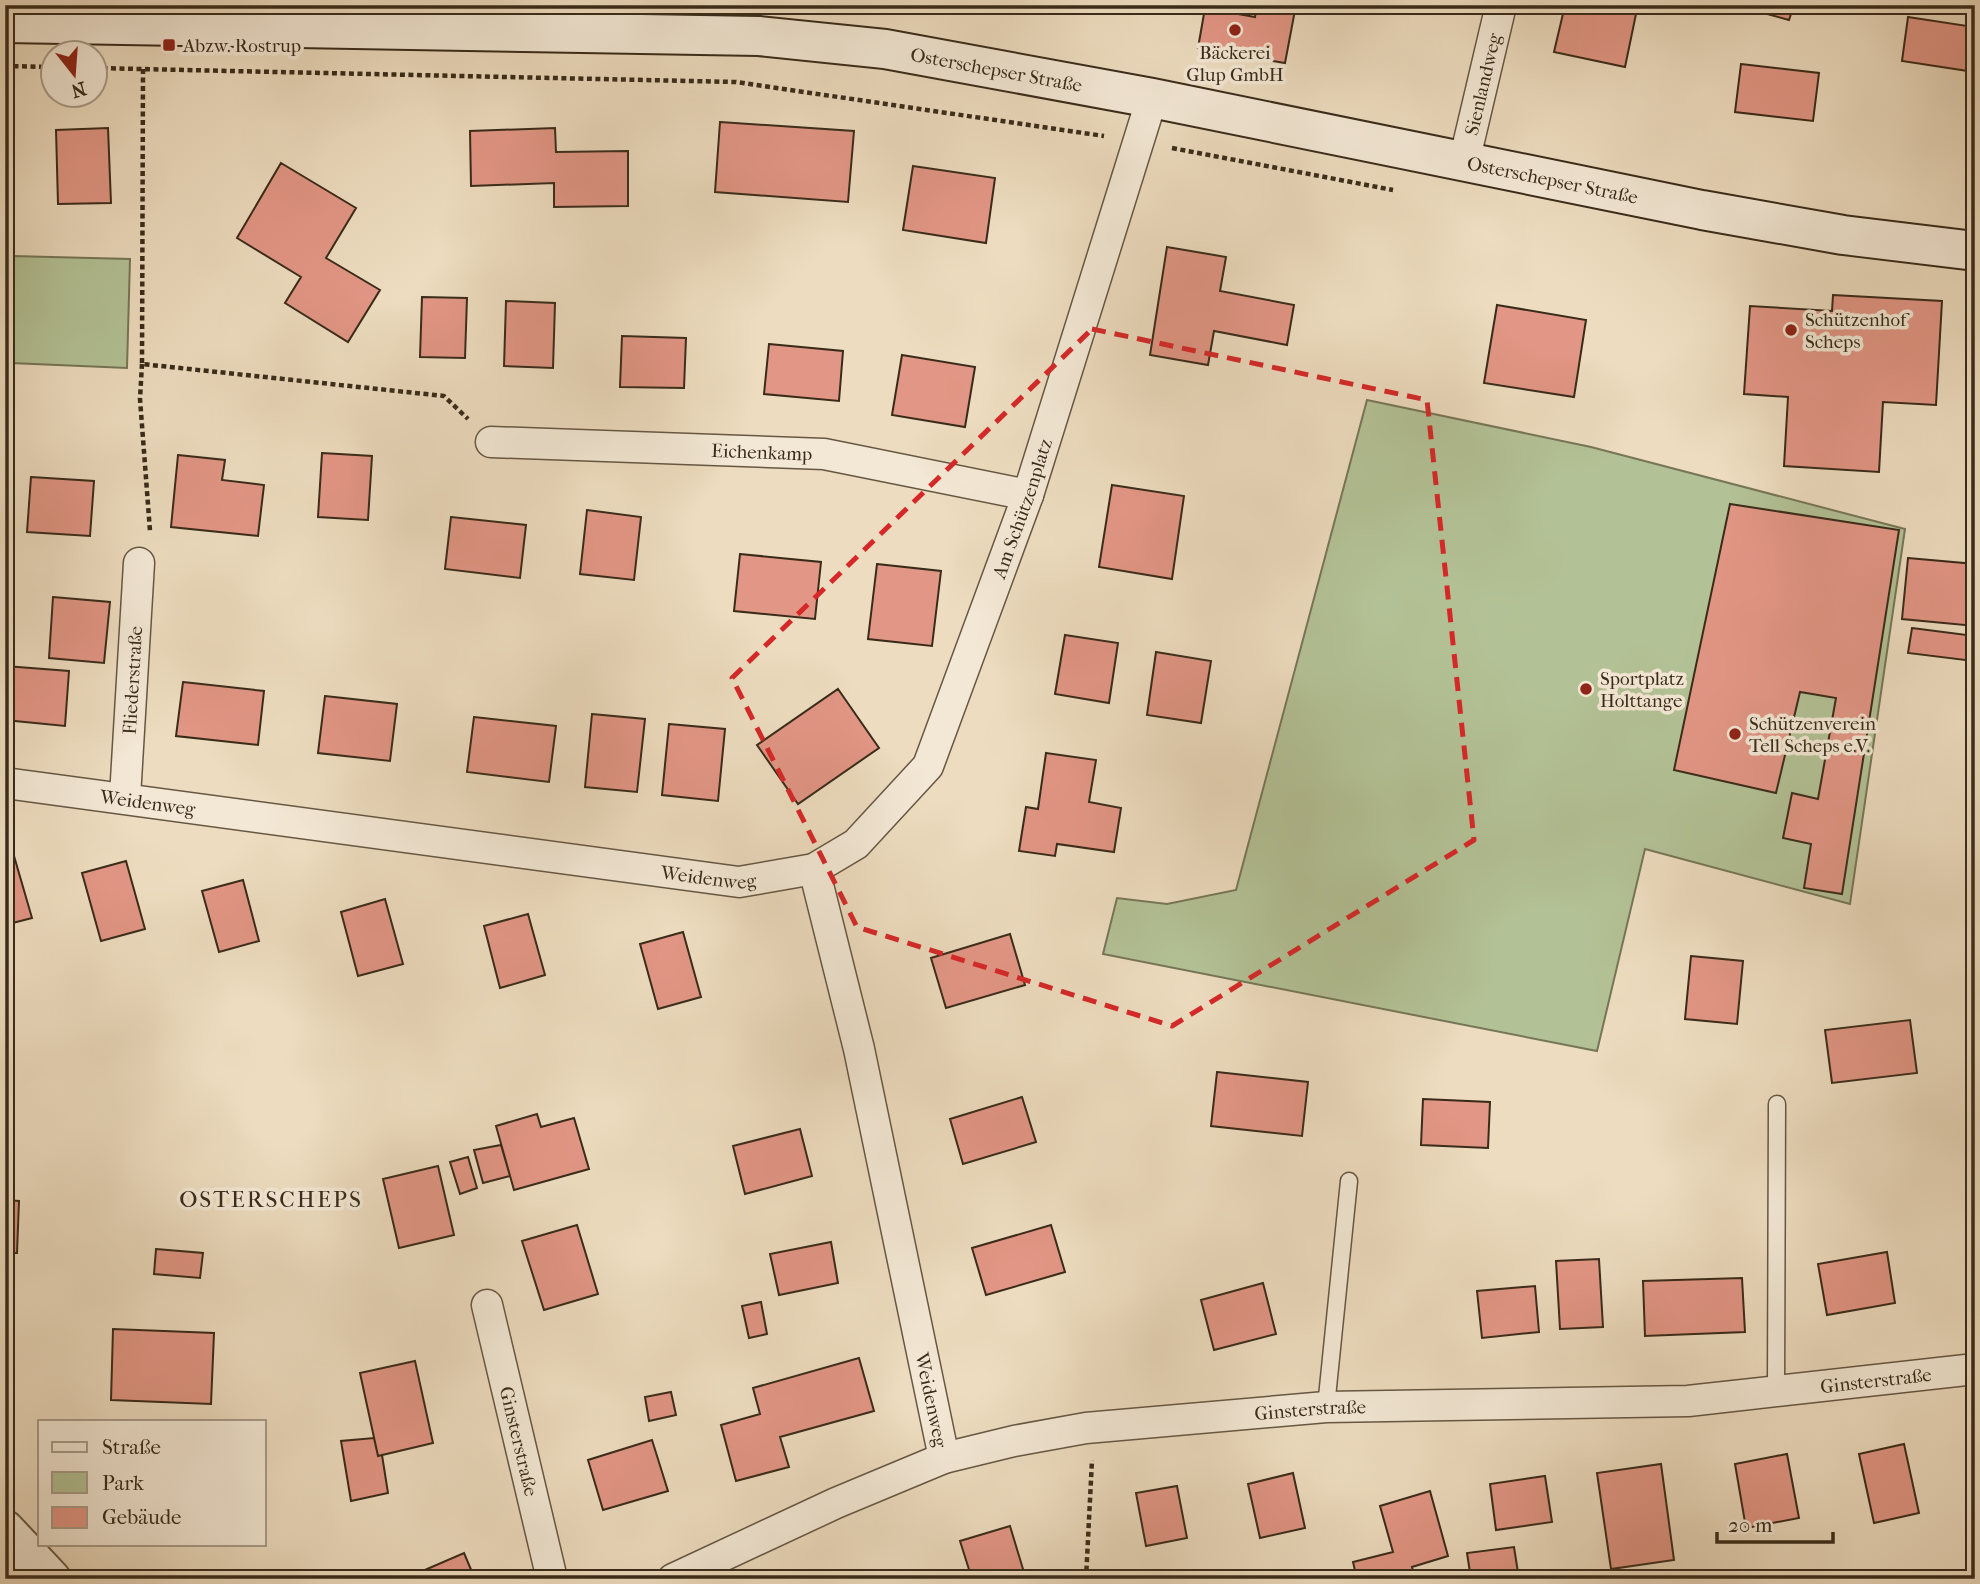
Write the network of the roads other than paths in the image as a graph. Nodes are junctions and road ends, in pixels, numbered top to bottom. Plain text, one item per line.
1 (1501, 5) edge
2 (5, 23) edge
3 (1152, 98) junction
4 (1464, 162) junction
5 (1975, 251) edge
6 (491, 442) road end
7 (1028, 495) junction
8 (139, 563) road end
9 (5, 783) edge
10 (125, 797) junction
11 (814, 869) junction
12 (1777, 1104) dead end
13 (1349, 1181) dead end
14 (487, 1305) dead end
15 (1975, 1369) edge
16 (1776, 1391) junction
17 (1326, 1407) junction
18 (944, 1458) junction
19 (5, 1530) edge
20 (51, 1579) edge
21 (552, 1579) edge
22 (673, 1579) edge

1 - 4 street, Sienlandweg
2 - 3 main road, Osterschepser Straße
3 - 4 main road, Osterschepser Straße
3 - 7 street, Am Schützenplatz
4 - 5 main road, Osterschepser Straße
6 - 7 street, Eichenkamp
7 - 11 street, Am Schützenplatz
8 - 10 street, Fliederstraße
9 - 10 street, Weidenweg
10 - 11 street, Weidenweg
11 - 18 street, Weidenweg
12 - 16 lane
13 - 17 lane
14 - 21 street, Ginsterstraße
15 - 16 street, Ginsterstraße
16 - 17 street, Ginsterstraße
17 - 18 street, Ginsterstraße
18 - 22 street, Ginsterstraße
19 - 20 main road

